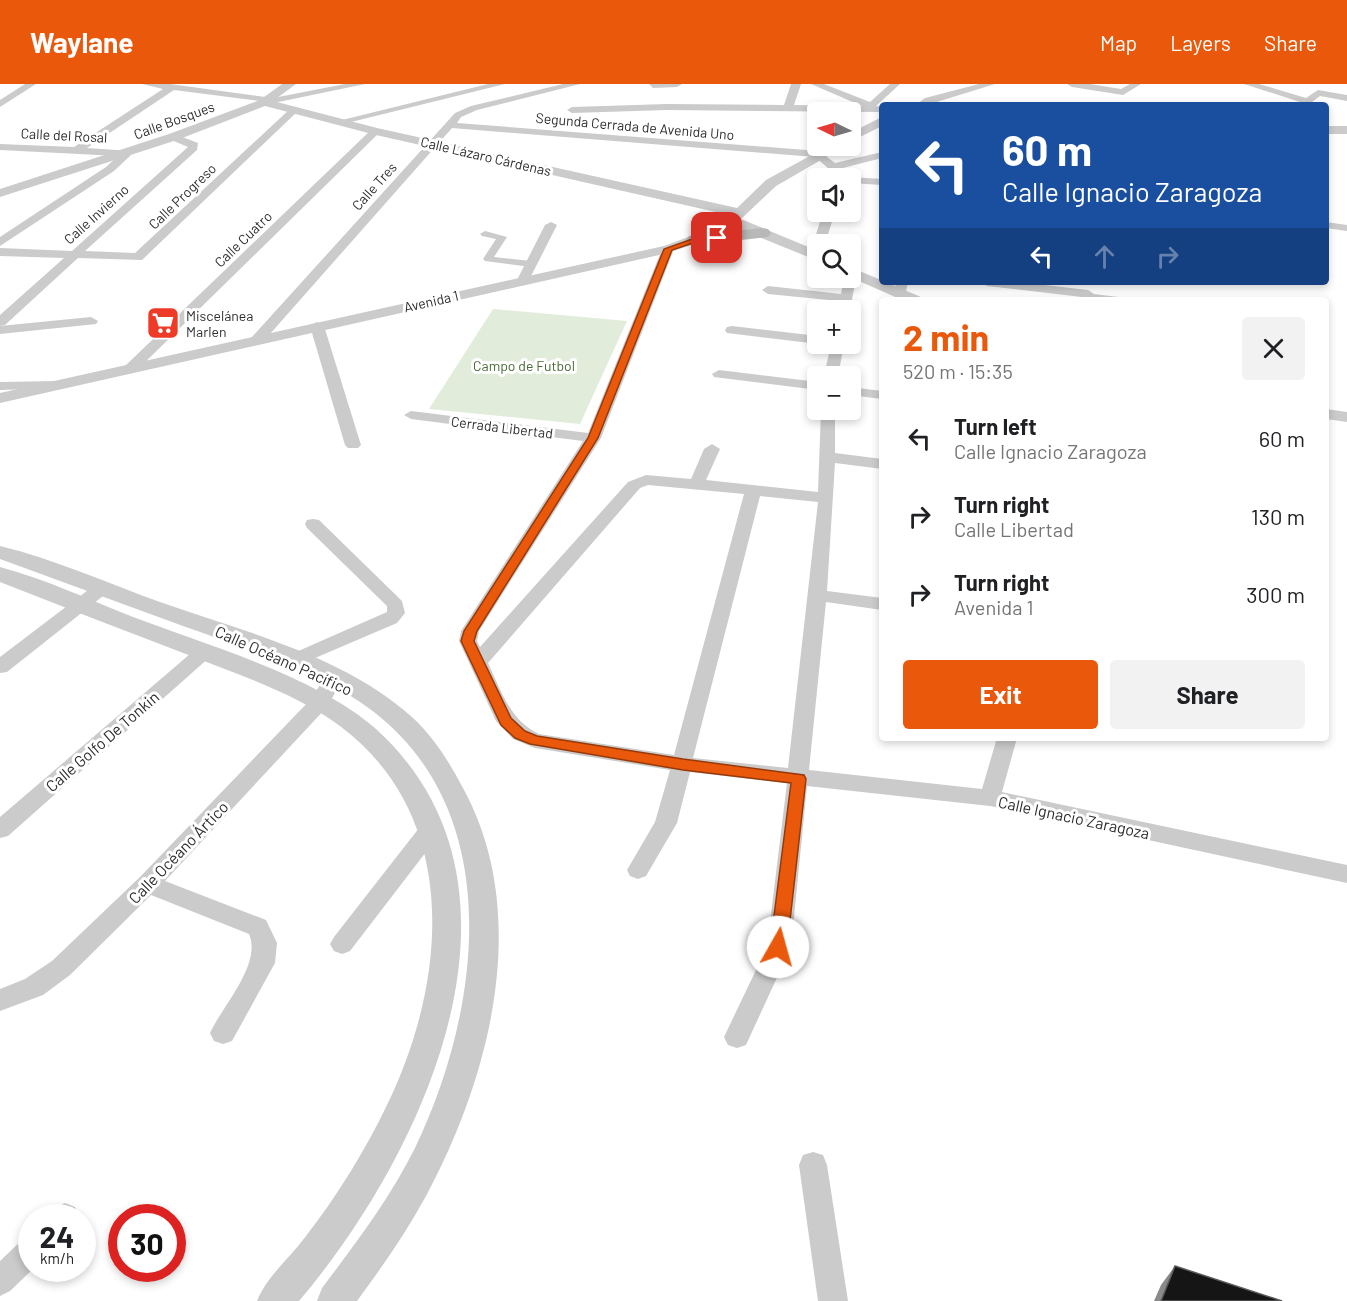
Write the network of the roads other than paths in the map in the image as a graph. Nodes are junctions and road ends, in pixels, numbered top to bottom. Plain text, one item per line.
1 (32, 84) edge
2 (290, 84) edge
3 (360, 84) edge
4 (500, 84) edge
5 (575, 84) edge
6 (677, 84) edge
7 (796, 84) edge
8 (816, 84) edge
9 (895, 84) edge
10 (990, 84) edge
11 (1072, 84) edge
12 (1136, 84) edge
13 (1249, 84) edge
14 (147, 85) edge
15 (652, 85) edge
16 (171, 88) junction
17 (218, 88) edge
18 (1347, 98) edge
19 (267, 100) junction
20 (884, 102) edge
21 (925, 102) edge
22 (1302, 102) edge
23 (1306, 102) edge
24 (0, 104) edge
25 (788, 109) junction
26 (294, 110) junction
27 (572, 110) dead end
28 (878, 111) edge
29 (339, 122) junction
30 (449, 125) junction
31 (861, 127) edge
32 (1329, 130) edge
33 (1347, 130) edge
34 (376, 131) junction
35 (173, 137) junction
36 (432, 144) junction
37 (0, 147) edge
38 (75, 151) junction
39 (127, 153) junction
40 (807, 153) edge
41 (879, 155) edge
42 (816, 156) edge
43 (820, 156) edge
44 (833, 167) joint
45 (861, 181) edge
46 (879, 182) edge
47 (0, 193) edge
48 (735, 217) junction
49 (551, 225) dead end
50 (1329, 225) edge
51 (1347, 228) edge
52 (762, 233) junction
53 (485, 234) dead end
54 (695, 240) junction
55 (0, 242) edge
56 (807, 248) edge
57 (669, 249) junction
58 (0, 252) edge
59 (71, 256) junction
60 (531, 264) junction
61 (861, 274) edge
62 (524, 280) junction
63 (879, 280) edge
64 (1027, 285) edge
65 (768, 290) dead end
66 (1088, 293) edge
67 (823, 300) edge
68 (90, 321) dead end
69 (0, 322) edge
70 (317, 326) junction
71 (0, 330) edge
72 (732, 330) dead end
73 (807, 339) edge
74 (256, 340) junction
75 (130, 369) junction
76 (719, 374) dead end
77 (807, 385) edge
78 (0, 386) edge
79 (57, 386) junction
80 (861, 392) edge
81 (879, 395) edge
82 (0, 398) edge
83 (1329, 414) edge
84 (411, 415) dead end
85 (1347, 417) edge
86 (828, 420) edge
87 (593, 438) junction
88 (352, 445) dead end
89 (712, 449) dead end
90 (827, 457) junction
91 (879, 464) edge
92 (697, 484) junction
93 (753, 491) junction
94 (826, 498) junction
95 (313, 524) dead end
96 (0, 552) edge
97 (0, 574) edge
98 (102, 588) junction
99 (818, 595) junction
100 (81, 604) junction
101 (879, 604) edge
102 (204, 652) junction
103 (294, 661) junction
104 (477, 663) junction
105 (0, 667) edge
106 (327, 691) junction
107 (1006, 741) edge
108 (683, 765) junction
109 (799, 779) junction
110 (990, 798) junction
111 (431, 829) junction
112 (0, 830) edge
113 (638, 870) dead end
114 (1347, 874) edge
115 (148, 884) junction
116 (342, 944) dead end
117 (0, 1000) edge
118 (223, 1033) dead end
119 (737, 1037) dead end
120 (813, 1165) dead end
121 (18, 1264) edge
122 (0, 1281) edge
123 (275, 1301) edge
124 (335, 1301) edge
125 (833, 1301) edge

1 - 24 street
2 - 19 street
3 - 19 street, Calle Bosques
4 - 29 street
5 - 30 street, Calle Tres
6 - 15 street
7 - 25 street
8 - 28 street
9 - 20 street
10 - 21 street
11 - 12 street
13 - 22 street
14 - 16 street
16 - 17 street
16 - 38 street
17 - 19 street
18 - 23 street
19 - 26 street, Calle Lázaro Cárdenas
19 - 35 street, Calle Bosques
25 - 27 street
25 - 28 street
26 - 29 street, Calle Lázaro Cárdenas
26 - 59 street, Calle Progreso
28 - 31 street
29 - 34 street, Calle Lázaro Cárdenas
30 - 36 street, Calle Tres
30 - 40 street, Segunda Cerrada de Avenida Uno
32 - 33 street
34 - 36 street, Calle Lázaro Cárdenas
34 - 75 street, Calle Cuatro
35 - 39 street, Calle Bosques
35 - 59 street, Calle Invierno
36 - 48 street, Calle Lázaro Cárdenas
36 - 74 street, Calle Tres
37 - 38 street, Calle del Rosal
38 - 39 street, Calle del Rosal
39 - 47 street, Calle Bosques
39 - 55 street
41 - 44 street
42 - 48 street, Avenida 1
43 - 44 street
45 - 46 street
48 - 52 street, Calle Lázaro Cárdenas
48 - 54 street, Avenida 1
49 - 60 street
50 - 51 street
52 - 54 main road
52 - 56 street, Calle Lázaro Cárdenas
53 - 60 street
54 - 57 street, Avenida 1
57 - 62 street, Avenida 1
57 - 87 street, Calle Ignacio Zaragoza
58 - 59 street, Calle Progreso
59 - 69 street, Calle Invierno
60 - 62 street
61 - 63 street
62 - 70 street, Avenida 1
64 - 66 street
65 - 67 street
68 - 71 street
70 - 74 street, Avenida 1
70 - 88 street
72 - 73 street
74 - 75 street, Avenida 1
75 - 79 street, Avenida 1
76 - 77 street
78 - 79 street
79 - 82 street, Avenida 1
80 - 81 street
83 - 85 street
84 - 87 street, Cerrada Libertad
86 - 90 street
87 - 104 street, Calle Ignacio Zaragoza
89 - 92 street
90 - 91 street
90 - 94 street
92 - 93 street
92 - 104 street
93 - 94 street
93 - 108 street
94 - 99 street
95 - 103 street
96 - 98 street, Calle Océano Pacífico
97 - 100 street, Calle Océano Pacífico
98 - 100 street
98 - 103 street, Calle Océano Pacífico
99 - 101 street
99 - 109 street
100 - 102 street, Calle Océano Pacífico
100 - 105 street
102 - 106 street, Calle Océano Pacífico
102 - 112 street, Calle Golfo De Tonkin
103 - 106 street, Calle Océano Pacífico
104 - 108 street, Calle Ignacio Zaragoza
106 - 111 street, Calle Océano Pacífico
106 - 115 street, Calle Océano Ártico
106 - 124 street, Calle Océano Pacífico
107 - 110 street
108 - 109 street, Calle Ignacio Zaragoza
108 - 113 street
109 - 110 street, Calle Ignacio Zaragoza
109 - 119 street
110 - 114 street, Calle Ignacio Zaragoza
111 - 116 street
111 - 123 street, Calle Océano Pacífico
115 - 117 street, Calle Océano Ártico
115 - 118 street
120 - 125 street
121 - 122 street

